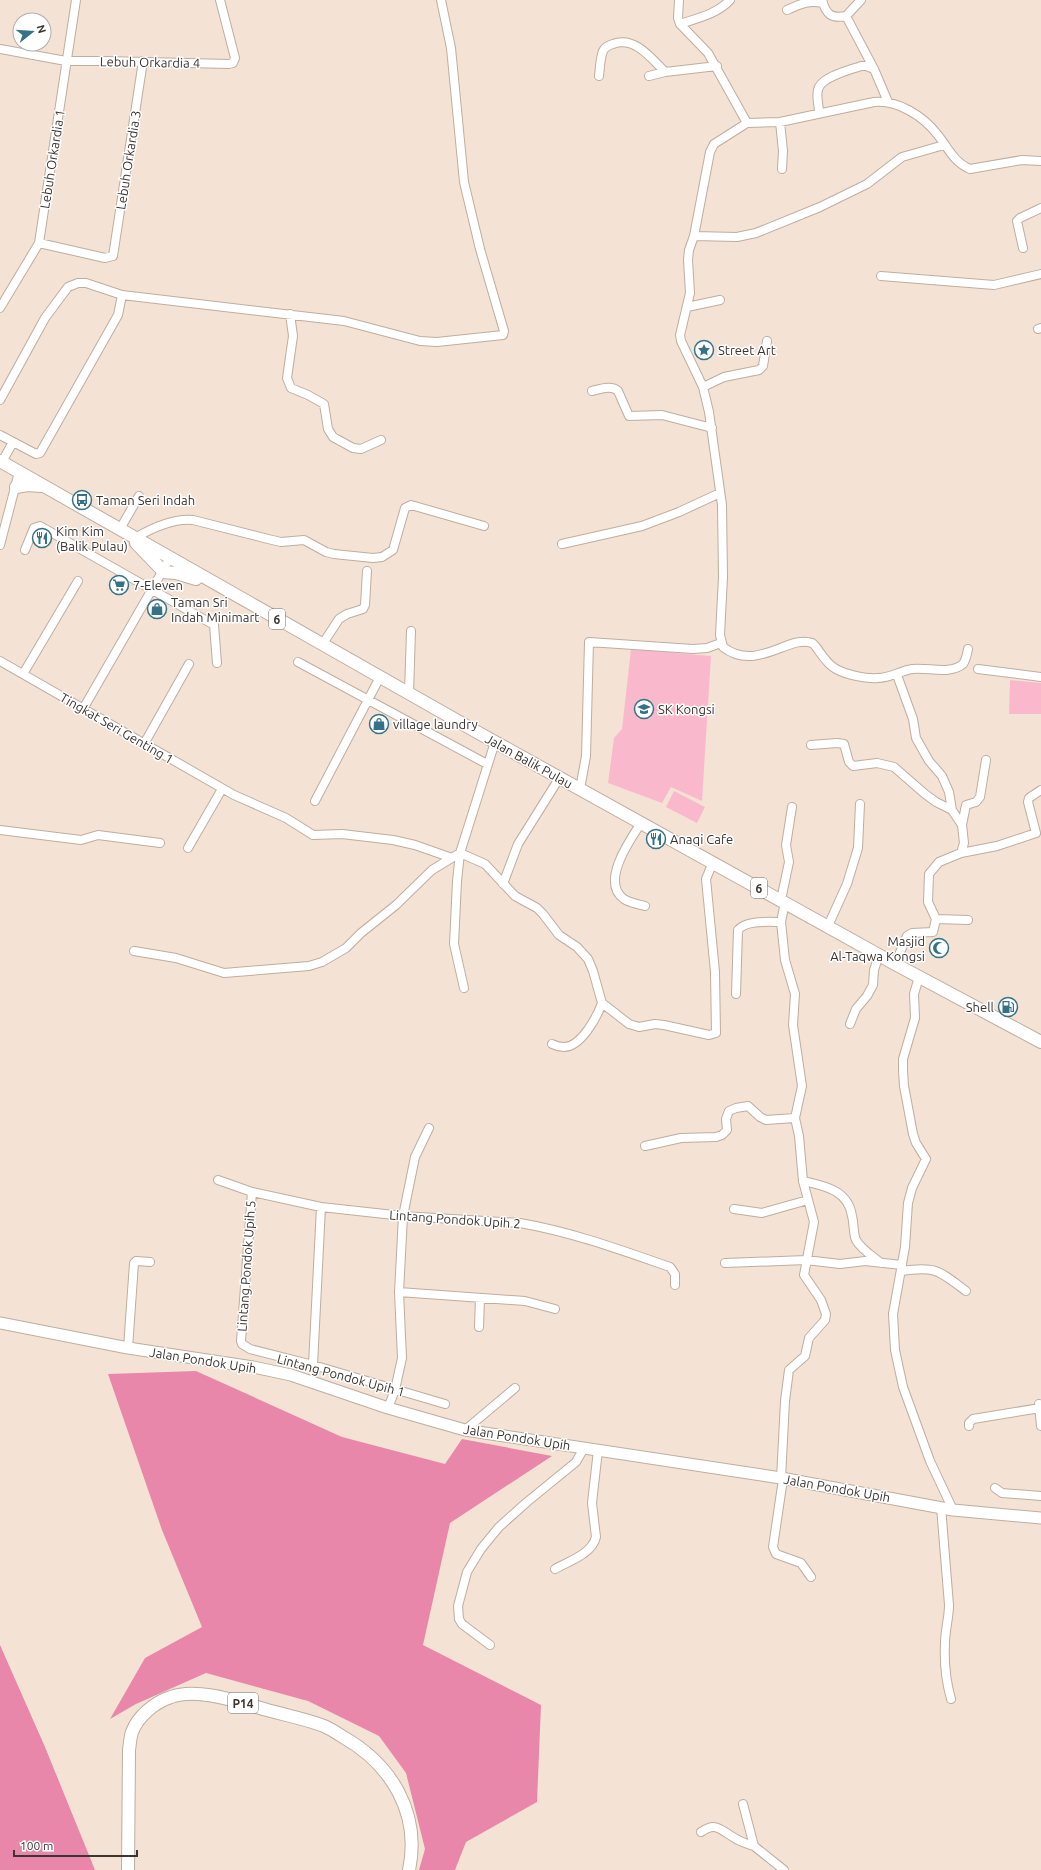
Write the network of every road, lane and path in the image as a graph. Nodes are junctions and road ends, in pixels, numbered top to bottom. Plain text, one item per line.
1 (76, 0) edge
2 (220, 0) edge
3 (441, 0) edge
4 (678, 0) edge
5 (730, 0) edge
6 (861, 0) edge
7 (822, 2) edge
8 (787, 10) dead end
9 (846, 16) junction
10 (680, 24) junction
11 (0, 49) edge
12 (66, 61) junction
13 (143, 61) junction
14 (717, 66) junction
15 (874, 69) junction
16 (665, 72) junction
17 (599, 76) dead end
18 (649, 76) dead end
19 (888, 102) junction
20 (819, 112) junction
21 (780, 122) junction
22 (747, 123) junction
23 (944, 145) junction
24 (1041, 161) edge
25 (782, 169) dead end
26 (1041, 208) edge
27 (694, 236) junction
28 (39, 244) junction
29 (1023, 248) dead end
30 (1041, 274) edge
31 (881, 276) dead end
32 (122, 295) junction
33 (720, 300) dead end
34 (687, 307) junction
35 (0, 308) edge
36 (290, 314) junction
37 (767, 341) dead end
38 (703, 387) junction
39 (592, 390) dead end
40 (0, 400) edge
41 (712, 428) junction
42 (0, 435) edge
43 (381, 440) dead end
44 (13, 442) junction
45 (1, 462) edge
46 (19, 472) junction
47 (42, 486) junction
48 (16, 487) junction
49 (720, 493) junction
50 (139, 496) dead end
51 (484, 526) dead end
52 (127, 533) junction
53 (562, 544) dead end
54 (0, 545) edge
55 (25, 550) dead end
56 (170, 558) junction
57 (163, 571) junction
58 (367, 571) dead end
59 (78, 581) dead end
60 (215, 584) junction
61 (151, 590) junction
62 (411, 631) dead end
63 (721, 643) junction
64 (322, 644) junction
65 (968, 650) dead end
66 (0, 661) edge
67 (298, 662) dead end
68 (216, 663) dead end
69 (189, 664) dead end
70 (978, 669) dead end
71 (23, 674) junction
72 (897, 675) junction
73 (380, 677) junction
74 (1041, 677) edge
75 (409, 694) junction
76 (368, 700) junction
77 (83, 709) junction
78 (495, 742) junction
79 (144, 744) junction
80 (811, 745) dead end
81 (986, 760) dead end
82 (487, 764) junction
83 (560, 777) junction
84 (222, 789) junction
85 (580, 789) junction
86 (1041, 790) edge
87 (315, 801) dead end
88 (860, 804) dead end
89 (792, 807) dead end
90 (952, 810) junction
91 (641, 823) junction
92 (962, 824) junction
93 (0, 830) edge
94 (160, 843) dead end
95 (188, 848) dead end
96 (460, 852) junction
97 (961, 853) junction
98 (452, 858) junction
99 (713, 862) junction
100 (503, 884) junction
101 (783, 901) junction
102 (645, 906) dead end
103 (936, 919) junction
104 (968, 920) dead end
105 (781, 922) junction
106 (828, 926) junction
107 (134, 951) dead end
108 (879, 955) junction
109 (896, 964) junction
110 (919, 976) junction
111 (464, 988) dead end
112 (736, 994) dead end
113 (602, 1003) junction
114 (850, 1024) dead end
115 (1041, 1042) edge
116 (552, 1044) dead end
117 (795, 1118) junction
118 (429, 1128) dead end
119 (645, 1146) dead end
120 (218, 1180) dead end
121 (803, 1181) junction
122 (252, 1192) junction
123 (808, 1200) junction
124 (321, 1207) junction
125 (734, 1209) dead end
126 (403, 1216) junction
127 (806, 1260) junction
128 (150, 1262) dead end
129 (726, 1263) dead end
130 (881, 1263) junction
131 (901, 1268) junction
132 (675, 1285) dead end
133 (966, 1291) dead end
134 (399, 1292) junction
135 (480, 1298) junction
136 (555, 1309) dead end
137 (0, 1323) edge
138 (479, 1327) dead end
139 (241, 1341) joint
140 (128, 1348) junction
141 (313, 1365) junction
142 (515, 1388) dead end
143 (395, 1390) junction
144 (445, 1404) dead end
145 (388, 1408) junction
146 (969, 1426) dead end
147 (1041, 1426) edge
148 (465, 1430) junction
149 (584, 1448) junction
150 (598, 1450) junction
151 (782, 1478) junction
152 (995, 1488) dead end
153 (1041, 1496) edge
154 (941, 1507) junction
155 (953, 1510) junction
156 (1041, 1518) edge
157 (555, 1569) dead end
158 (811, 1577) dead end
159 (490, 1645) dead end
160 (951, 1699) dead end
161 (743, 1804) dead end
162 (701, 1832) dead end
163 (754, 1846) junction
164 (128, 1870) edge
165 (409, 1870) edge
166 (784, 1870) edge

1 - 12 street, Lebuh Orkardia 1
2 - 13 street, Lebuh Orkardia 4
3 - 36 street
4 - 10 street
5 - 10 street
6 - 9 street
7 - 8 street
7 - 9 street
9 - 15 street
10 - 14 street
11 - 12 street, Lebuh Orkardia 4
12 - 13 street, Lebuh Orkardia 4
12 - 28 street, Lebuh Orkardia 1
13 - 28 street, Lebuh Orkardia 3
14 - 16 street
14 - 22 street
15 - 19 street
15 - 20 street
16 - 17 street
16 - 18 street
19 - 20 street
19 - 23 street
20 - 21 street
21 - 22 street
21 - 25 street
22 - 27 street
23 - 24 street
23 - 27 street
26 - 29 street
27 - 34 street
28 - 35 street, Lebuh Orkardia 1
30 - 31 street
32 - 36 street
32 - 40 street
32 - 44 street
33 - 34 street
34 - 38 street
36 - 43 street
37 - 38 street
38 - 41 street
39 - 41 street
41 - 49 street
42 - 44 street
44 - 45 street
45 - 46 main road, Jalan Balik Pulau / 6
46 - 47 main road, Jalan Balik Pulau / 6
46 - 48 street
47 - 48 main road
47 - 52 main road, Jalan Balik Pulau / 6
48 - 54 street
49 - 53 street
49 - 63 street
50 - 52 street
51 - 52 street
52 - 56 main road, Jalan Balik Pulau / 6
52 - 57 main road
55 - 61 street
56 - 57 street
56 - 60 main road, Jalan Balik Pulau / 6
57 - 60 main road
57 - 61 street
58 - 64 street
59 - 71 street
60 - 64 main road, Jalan Balik Pulau / 6
61 - 68 street
61 - 77 street
62 - 75 street
63 - 72 street
63 - 85 street
64 - 73 main road, Jalan Balik Pulau / 6
65 - 72 street
66 - 71 street, Tingkat Seri Genting 1
67 - 76 street
69 - 79 street
70 - 74 street
71 - 77 street, Tingkat Seri Genting 1
72 - 90 street
73 - 75 main road, Jalan Balik Pulau / 6
73 - 76 street
75 - 78 main road, Jalan Balik Pulau / 6
76 - 82 street
76 - 87 street
77 - 79 street, Tingkat Seri Genting 1
78 - 82 street
78 - 83 main road, Jalan Balik Pulau / 6
79 - 84 street, Tingkat Seri Genting 1
80 - 90 street
81 - 92 street
82 - 96 street
83 - 85 main road, Jalan Balik Pulau / 6
83 - 100 street
84 - 95 street
84 - 98 street, Tingkat Seri Genting 1
85 - 91 main road, Jalan Balik Pulau / 6
86 - 97 street
88 - 106 street
89 - 101 street
90 - 92 street
91 - 99 main road, Jalan Balik Pulau / 6
91 - 102 street
92 - 97 street
93 - 94 street
96 - 98 street
96 - 100 street
96 - 111 street
97 - 103 street
98 - 107 street
99 - 101 main road, Jalan Balik Pulau / 6
99 - 113 street
100 - 113 street
101 - 105 street
101 - 106 main road, Jalan Balik Pulau / 6
103 - 104 street
103 - 109 street
105 - 112 street
105 - 117 street
106 - 108 main road, Jalan Balik Pulau / 6
108 - 109 main road, Jalan Balik Pulau / 6
108 - 114 street
109 - 110 main road, Jalan Balik Pulau / 6
110 - 115 main road, Jalan Balik Pulau / 6
110 - 131 street
113 - 116 street
117 - 119 street
117 - 121 street
118 - 126 street
120 - 122 street, Lintang Pondok Upih 2
121 - 123 street
121 - 130 street
122 - 124 street, Lintang Pondok Upih 2
122 - 139 street, Lintang Pondok Upih 5
123 - 125 street
123 - 127 street
124 - 126 street, Lintang Pondok Upih 2
124 - 141 street
126 - 132 street, Lintang Pondok Upih 2
126 - 134 street
127 - 129 street
127 - 130 street
127 - 151 street
128 - 140 street
130 - 131 street
131 - 133 street
131 - 155 street
134 - 135 street
134 - 143 street
135 - 136 street
135 - 138 street
137 - 140 main road, Jalan Pondok Upih
139 - 141 street, Lintang Pondok Upih 1
140 - 145 main road, Jalan Pondok Upih
141 - 143 street, Lintang Pondok Upih 1
142 - 148 street
143 - 144 street, Lintang Pondok Upih 1
143 - 145 street
145 - 148 main road, Jalan Pondok Upih
146 - 147 street
148 - 149 main road, Jalan Pondok Upih
149 - 150 main road, Jalan Pondok Upih
149 - 159 street
150 - 151 main road, Jalan Pondok Upih
150 - 157 street
151 - 154 main road, Jalan Pondok Upih
151 - 158 street
152 - 153 street
154 - 155 main road, Jalan Pondok Upih
154 - 160 street
155 - 156 main road, Jalan Pondok Upih
161 - 163 street
162 - 163 street
163 - 166 street
164 - 165 main road, P14

